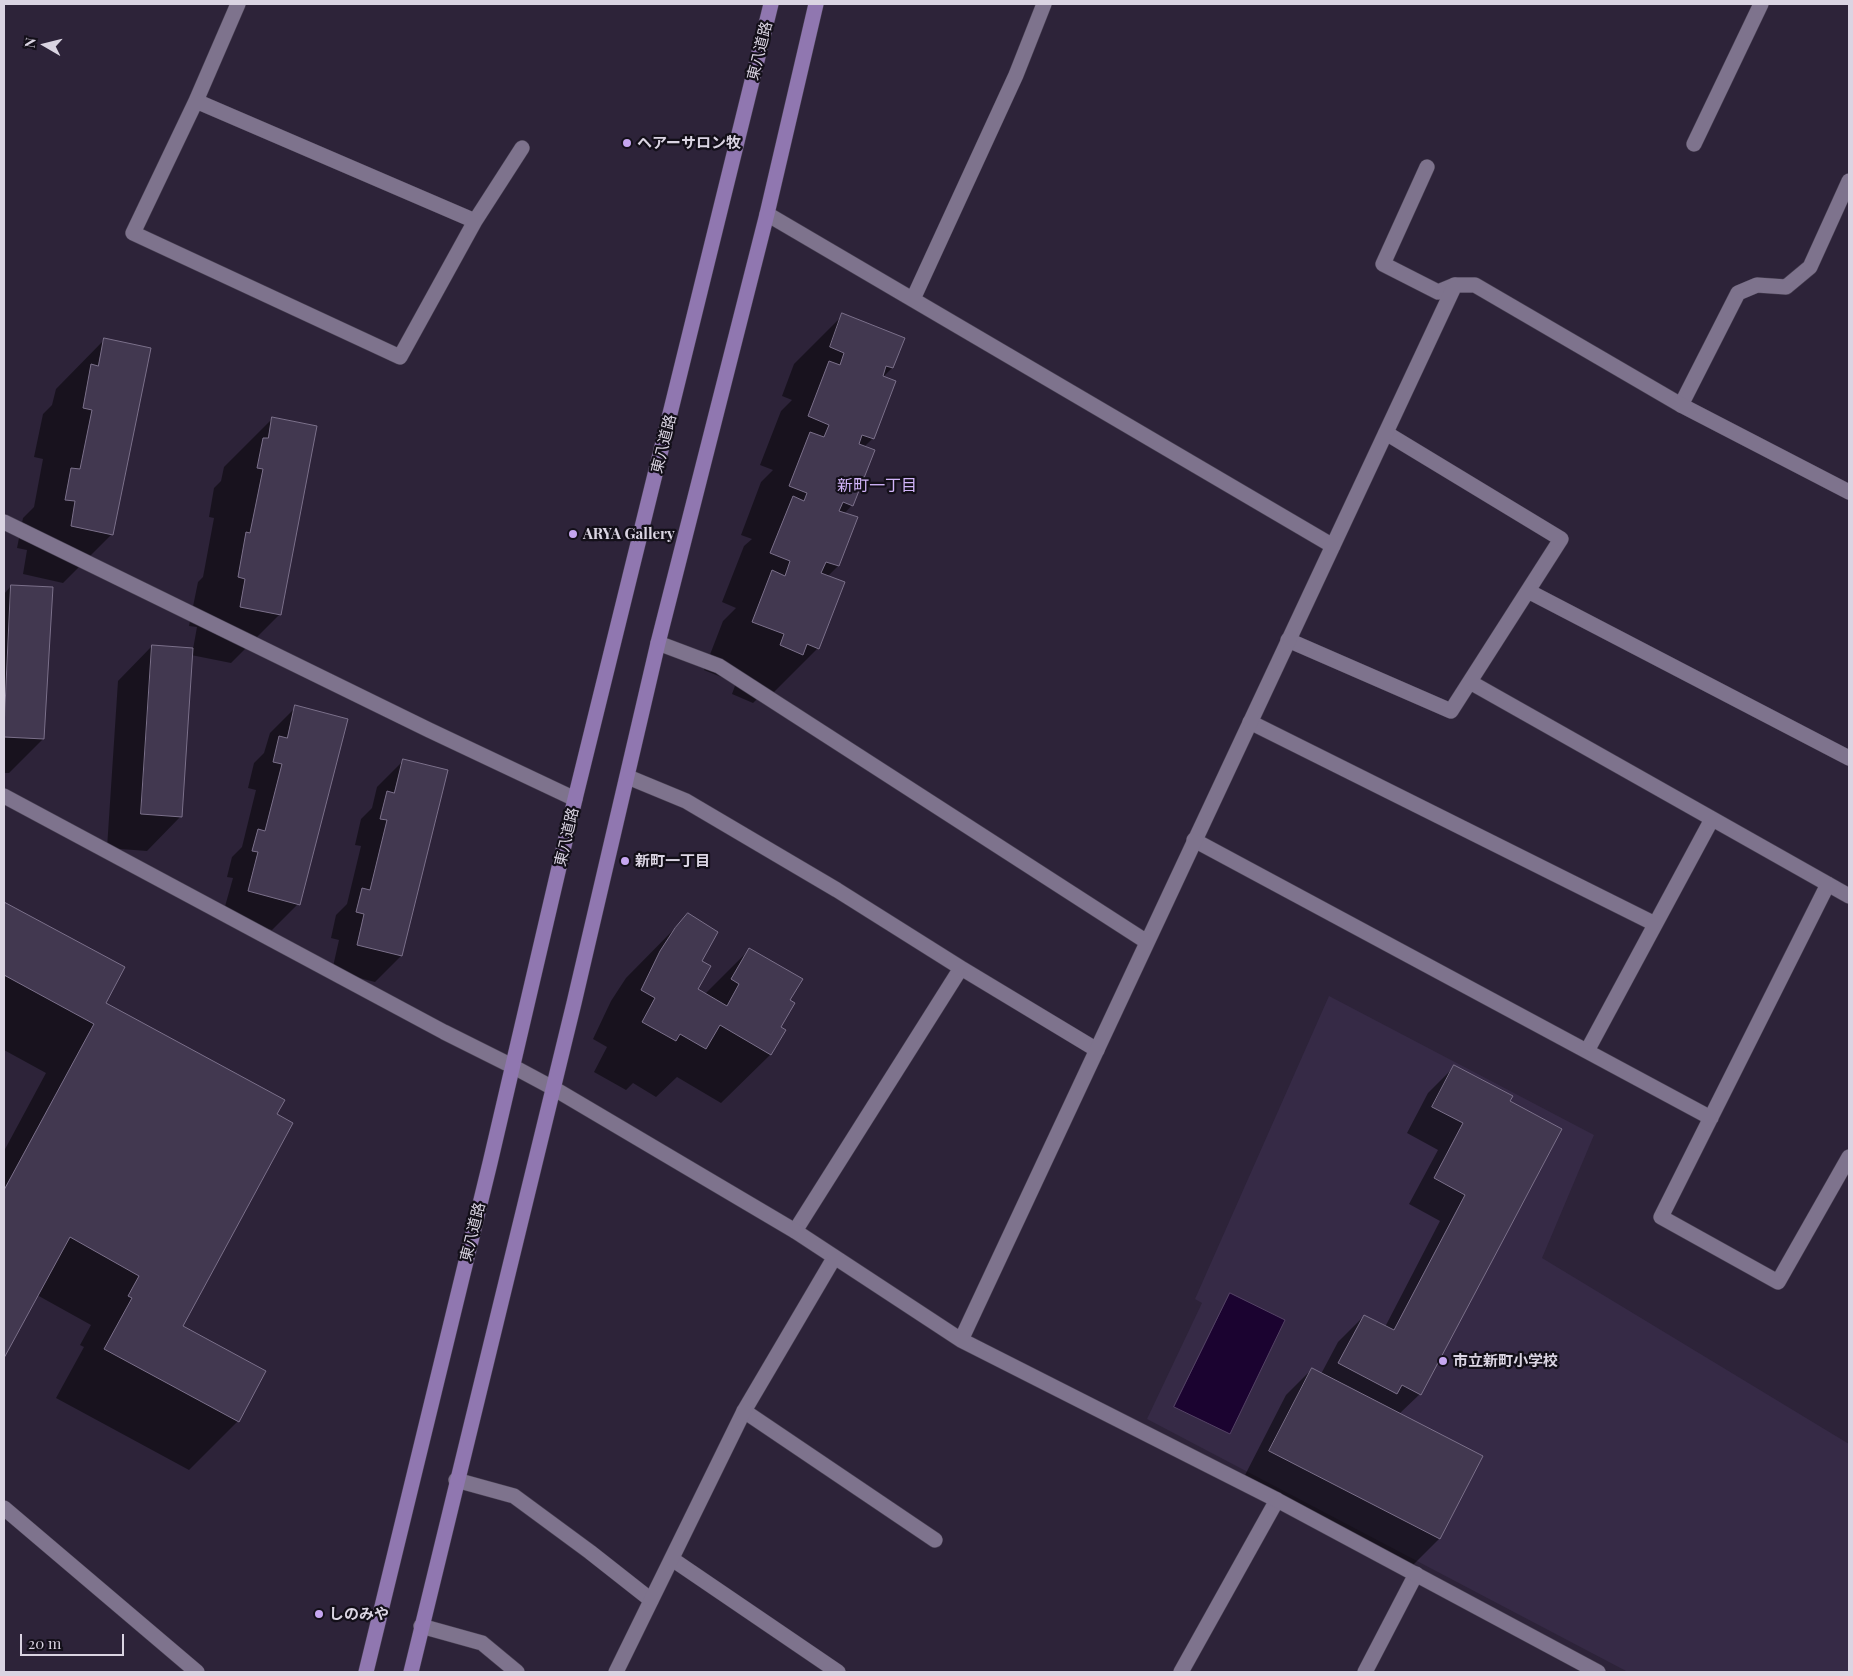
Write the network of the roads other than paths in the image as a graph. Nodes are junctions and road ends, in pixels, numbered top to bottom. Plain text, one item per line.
1 (238, 4) edge
2 (771, 4) edge
3 (816, 4) edge
4 (1044, 4) edge
5 (1761, 4) edge
6 (196, 100) junction
7 (1694, 144) dead end
8 (522, 148) dead end
9 (1427, 167) dead end
10 (1849, 181) edge
11 (767, 214) junction
12 (475, 221) junction
13 (1455, 284) junction
14 (913, 299) junction
15 (1681, 405) junction
16 (1386, 433) junction
17 (1849, 492) edge
18 (4, 522) edge
19 (1333, 546) junction
20 (1528, 592) junction
21 (1288, 640) junction
22 (658, 643) junction
23 (1470, 682) junction
24 (1250, 722) junction
25 (1849, 758) edge
26 (628, 777) junction
27 (4, 796) edge
28 (575, 800) junction
29 (1712, 819) junction
30 (1194, 840) junction
31 (1828, 884) junction
32 (1849, 896) edge
33 (1655, 924) junction
34 (1147, 942) junction
35 (961, 968) junction
36 (1097, 1050) junction
37 (1587, 1051) junction
38 (512, 1066) junction
39 (553, 1088) junction
40 (1711, 1118) junction
41 (1849, 1157) edge
42 (795, 1231) junction
43 (834, 1258) junction
44 (961, 1340) junction
45 (744, 1412) junction
46 (456, 1480) junction
47 (1277, 1500) junction
48 (4, 1508) edge
49 (935, 1540) dead end
50 (672, 1559) junction
51 (1416, 1574) junction
52 (651, 1600) junction
53 (421, 1626) junction
54 (197, 1672) edge
55 (366, 1672) edge
56 (411, 1672) edge
57 (517, 1672) edge
58 (616, 1672) edge
59 (838, 1672) edge
60 (1181, 1672) edge
61 (1365, 1672) edge
62 (1598, 1672) edge

1 - 6 street
2 - 28 main road, 東八道路
3 - 11 main road
4 - 14 street
5 - 7 street
6 - 12 street
6 - 12 street
8 - 12 street
9 - 13 street
10 - 15 street
11 - 14 street
11 - 22 main road
13 - 15 street
13 - 16 street
14 - 19 street
15 - 17 street
16 - 19 street
16 - 20 street
18 - 28 street
19 - 21 street
20 - 23 street
20 - 25 street
21 - 23 street
21 - 24 street
22 - 26 main road
22 - 34 street
23 - 29 street
24 - 30 street
24 - 33 street
26 - 35 street
26 - 39 main road
27 - 38 street
28 - 38 main road, 東八道路
29 - 31 street
29 - 33 street
30 - 34 street
30 - 37 street
31 - 32 street
31 - 40 street
33 - 37 street
34 - 36 street
35 - 36 street
35 - 42 street
36 - 44 street
37 - 40 street
38 - 39 street
38 - 55 main road, 東八道路
39 - 42 street
39 - 46 main road
40 - 41 street
42 - 43 street
43 - 44 street
43 - 45 street
44 - 47 street
45 - 49 street
45 - 50 street
46 - 52 street
46 - 53 main road
47 - 51 street
47 - 60 street
48 - 54 street
50 - 52 street
50 - 59 street
51 - 61 street
51 - 62 street
52 - 58 street
53 - 56 main road
53 - 57 street

